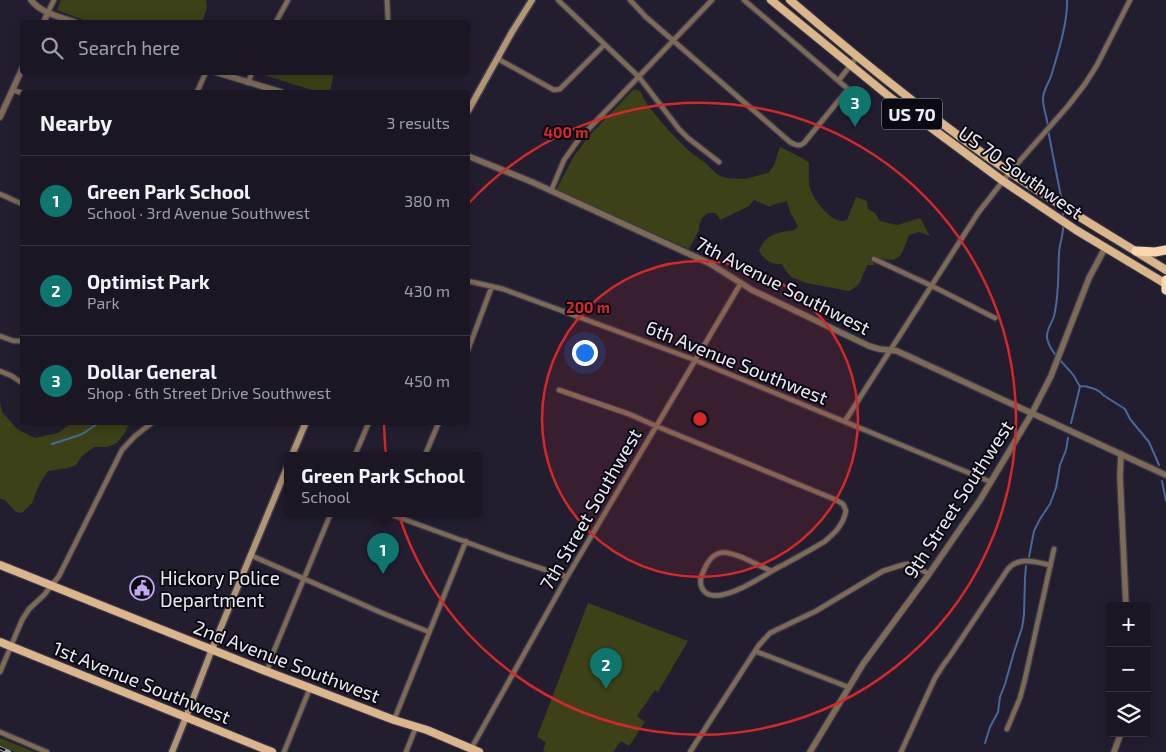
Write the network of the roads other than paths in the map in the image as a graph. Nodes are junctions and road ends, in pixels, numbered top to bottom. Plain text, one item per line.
1 (31, 0) edge
2 (54, 0) edge
3 (288, 0) edge
4 (387, 0) edge
5 (528, 0) edge
6 (532, 0) edge
7 (558, 0) edge
8 (630, 0) edge
9 (712, 0) edge
10 (744, 0) edge
11 (772, 0) edge
12 (790, 0) edge
13 (1130, 0) edge
14 (526, 9) junction
15 (48, 12) junction
16 (45, 20) edge
17 (70, 20) edge
18 (277, 20) edge
19 (388, 20) edge
20 (674, 41) junction
21 (604, 45) junction
22 (857, 57) junction
23 (498, 59) junction
24 (850, 65) junction
25 (20, 74) edge
26 (205, 75) edge
27 (224, 75) edge
28 (251, 75) edge
29 (639, 77) junction
30 (838, 80) junction
31 (248, 83) junction
32 (13, 90) junction
33 (198, 90) edge
34 (274, 90) edge
35 (20, 92) edge
36 (470, 108) edge
37 (0, 117) edge
38 (470, 157) edge
39 (719, 162) dead end
40 (1010, 172) junction
41 (1003, 181) junction
42 (551, 191) junction
43 (0, 194) edge
44 (20, 203) edge
45 (1105, 248) junction
46 (1166, 250) edge
47 (1136, 251) junction
48 (874, 259) dead end
49 (1166, 270) edge
50 (470, 281) edge
51 (740, 283) junction
52 (1166, 283) edge
53 (492, 286) junction
54 (932, 286) junction
55 (1166, 290) edge
56 (995, 318) dead end
57 (0, 336) edge
58 (20, 341) edge
59 (470, 345) edge
60 (891, 350) junction
61 (695, 360) junction
62 (0, 371) edge
63 (20, 382) edge
64 (559, 390) dead end
65 (1032, 413) junction
66 (845, 421) junction
67 (149, 425) edge
68 (305, 425) edge
69 (368, 425) edge
70 (438, 425) edge
71 (656, 426) junction
72 (293, 452) edge
73 (356, 452) edge
74 (427, 452) edge
75 (1121, 454) junction
76 (1166, 475) edge
77 (284, 480) edge
78 (991, 482) junction
79 (329, 517) edge
80 (406, 517) edge
81 (466, 541) junction
82 (1054, 549) dead end
83 (250, 555) junction
84 (0, 565) edge
85 (1050, 565) junction
86 (772, 571) junction
87 (929, 574) junction
88 (567, 577) junction
89 (304, 579) junction
90 (52, 586) junction
91 (1126, 602) edge
92 (429, 632) junction
93 (0, 642) edge
94 (11, 646) junction
95 (212, 649) junction
96 (755, 651) junction
97 (0, 672) edge
98 (267, 672) junction
99 (848, 687) junction
100 (310, 688) junction
101 (186, 717) junction
102 (394, 720) junction
103 (416, 726) junction
104 (1007, 729) dead end
105 (0, 732) edge
106 (1120, 737) edge
107 (470, 750) edge
108 (48, 752) edge
109 (172, 752) edge
110 (272, 752) edge
111 (284, 752) edge
112 (406, 752) edge
113 (480, 752) edge
114 (690, 752) edge
115 (810, 752) edge
116 (901, 752) edge
117 (1114, 752) edge

1 - 15 street
2 - 15 street
3 - 18 street
4 - 19 street
5 - 14 street
6 - 14 main road
7 - 21 street
8 - 20 street
9 - 20 street
10 - 30 street
11 - 24 main road, US 70 Southwest / US 70
12 - 22 main road, US 70 Southwest / US 70
13 - 40 street
14 - 23 main road
15 - 16 street
15 - 17 street
20 - 29 street
20 - 30 street
21 - 23 street
21 - 29 street
22 - 24 street
22 - 40 main road, US 70 Southwest / US 70
23 - 36 main road
24 - 30 street
24 - 41 main road, US 70 Southwest / US 70
25 - 32 street
26 - 33 street
27 - 31 street
28 - 31 street
29 - 39 street
29 - 42 street
31 - 34 street
32 - 35 street
32 - 37 street
38 - 42 street, 7th Avenue Southwest
40 - 41 street
40 - 47 main road, US 70 Southwest / US 70
41 - 45 main road, US 70 Southwest / US 70
41 - 54 street
42 - 51 street, 7th Avenue Southwest
43 - 44 street
45 - 52 main road, US 70 Southwest / US 70
45 - 65 street, 9th Street Southwest
46 - 47 highway
47 - 49 main road, US 70 Southwest / US 70
48 - 54 street
50 - 53 street, 6th Avenue Southwest
51 - 60 street, 7th Avenue Southwest
51 - 61 street, 7th Street Southwest
52 - 55 highway
53 - 59 street
53 - 61 street, 6th Avenue Southwest
54 - 56 street
54 - 60 street
57 - 58 street
60 - 65 street, 7th Avenue Southwest
60 - 66 street
61 - 66 street, 6th Avenue Southwest
61 - 71 street, 7th Street Southwest
62 - 63 street
64 - 71 street
65 - 75 street, 7th Avenue Southwest
65 - 78 street, 9th Street Southwest
66 - 78 street, 6th Avenue Southwest
67 - 90 street
68 - 72 main road
69 - 73 street
70 - 74 street
71 - 86 street
71 - 88 street, 7th Street Southwest
75 - 76 street, 7th Avenue Southwest
75 - 91 street
77 - 83 main road
78 - 87 street, 9th Street Southwest
79 - 89 street
80 - 81 street
81 - 88 street
81 - 92 street
82 - 85 street
83 - 89 street
83 - 95 main road
84 - 90 main road, 2nd Avenue Southwest
85 - 104 street
85 - 116 street
86 - 86 street
87 - 96 street
87 - 99 street, 9th Street Southwest
88 - 107 street, 7th Street Southwest
89 - 92 street
89 - 98 street
90 - 94 street
90 - 95 main road, 2nd Avenue Southwest
92 - 102 street
93 - 94 main road, 1st Avenue Southwest
94 - 97 street
94 - 101 main road, 1st Avenue Southwest
95 - 98 main road, 2nd Avenue Southwest
95 - 101 main road
96 - 99 street
96 - 114 street
98 - 100 main road, 2nd Avenue Southwest
99 - 115 street, 9th Street Southwest
100 - 102 main road, 2nd Avenue Southwest
100 - 111 street
101 - 109 main road
101 - 110 main road, 1st Avenue Southwest
102 - 103 main road, 2nd Avenue Southwest
103 - 107 main road, 2nd Avenue Southwest
103 - 112 street
105 - 108 street
106 - 117 street
107 - 113 main road, 2nd Avenue Southwest

